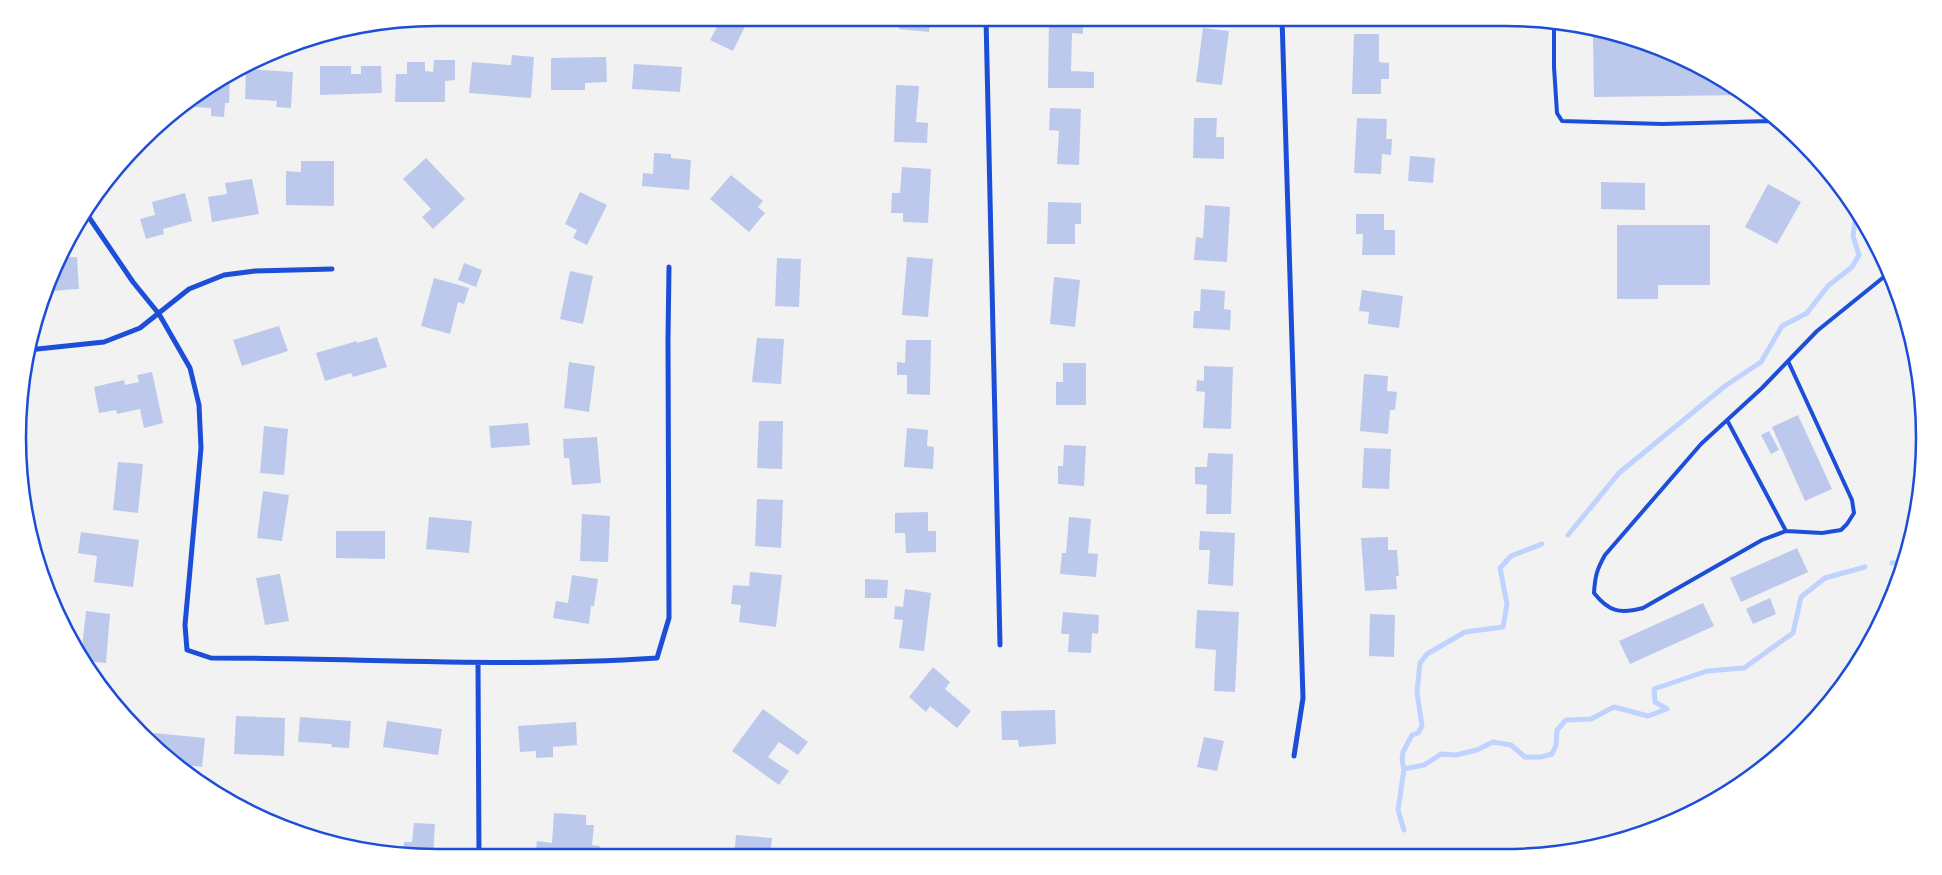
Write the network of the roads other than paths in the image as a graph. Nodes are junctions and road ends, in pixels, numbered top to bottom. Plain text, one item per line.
1 (986, 26) edge
2 (1282, 26) edge
3 (1554, 30) edge
4 (1767, 121) edge
5 (90, 219) edge
6 (669, 267) dead end
7 (332, 269) dead end
8 (1883, 278) edge
9 (159, 314) junction
10 (36, 349) edge
11 (1788, 361) junction
12 (1727, 420) junction
13 (1786, 531) junction
14 (1000, 644) dead end
15 (478, 663) junction
16 (1294, 756) dead end
17 (479, 849) edge

1 - 14 street
2 - 16 street
3 - 4 lane
5 - 9 street
6 - 15 street
7 - 9 street
8 - 11 lane
9 - 10 street
9 - 15 street
11 - 12 lane
11 - 13 lane
12 - 13 lane
12 - 13 lane
15 - 17 street

